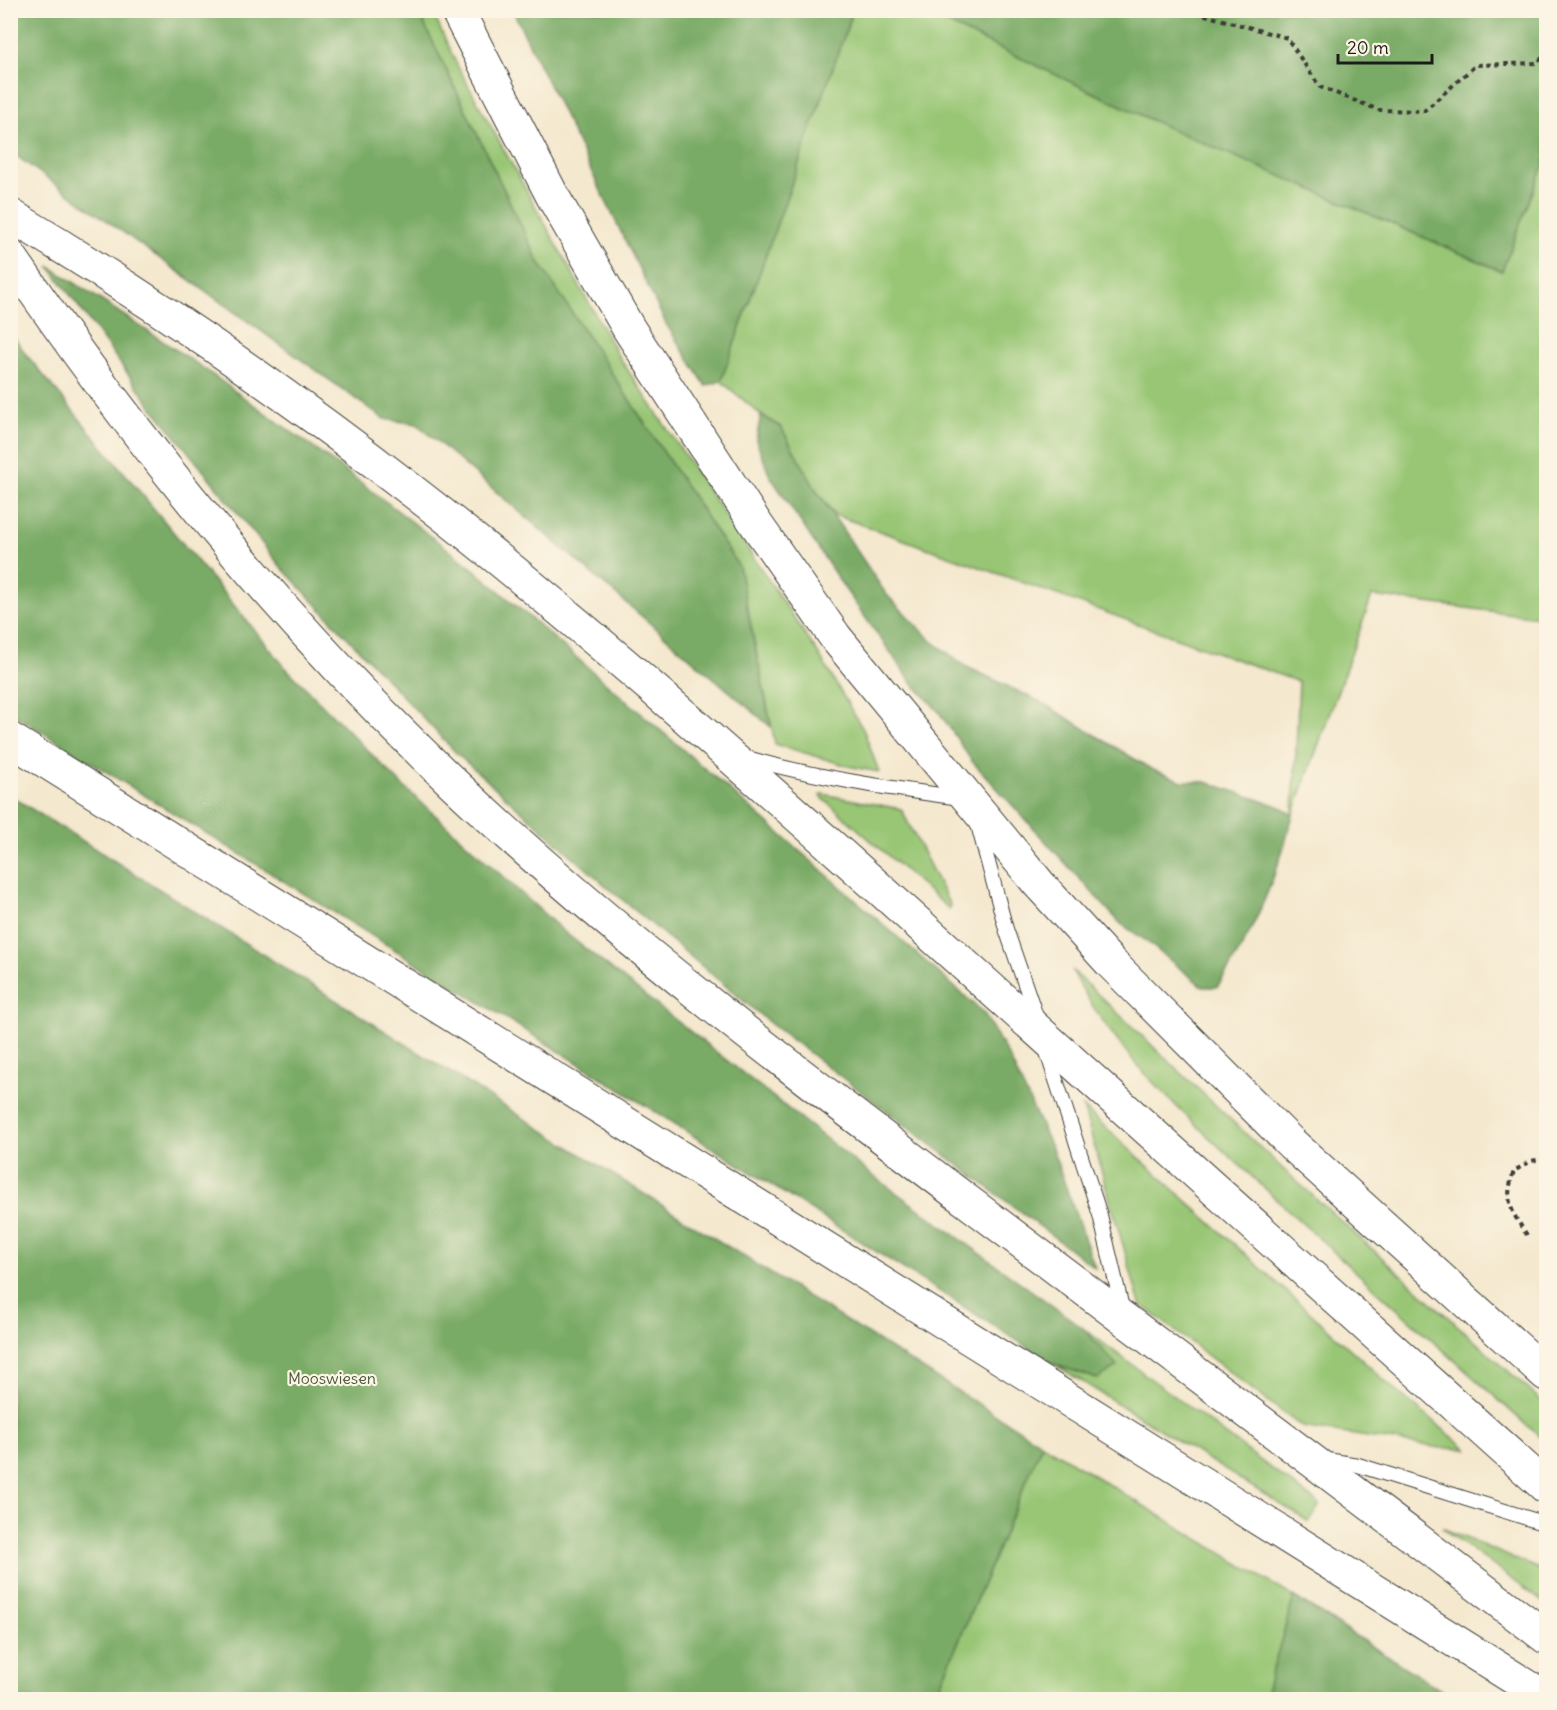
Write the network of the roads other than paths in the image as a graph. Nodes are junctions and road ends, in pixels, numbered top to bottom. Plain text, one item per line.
1 (457, 10) edge
2 (10, 214) edge
3 (10, 256) edge
4 (10, 739) edge
5 (723, 751) junction
6 (971, 799) junction
7 (1042, 1033) junction
8 (1125, 1320) junction
9 (1546, 1374) edge
10 (1307, 1457) junction
11 (1546, 1487) edge
12 (1546, 1524) edge
13 (1546, 1637) edge
14 (1546, 1698) edge

1 - 6 highway
2 - 5 highway
3 - 8 highway
4 - 14 highway
5 - 6 lane
5 - 7 highway
6 - 7 lane
6 - 9 highway
7 - 8 lane
7 - 11 highway
8 - 10 highway
10 - 12 lane
10 - 13 highway

